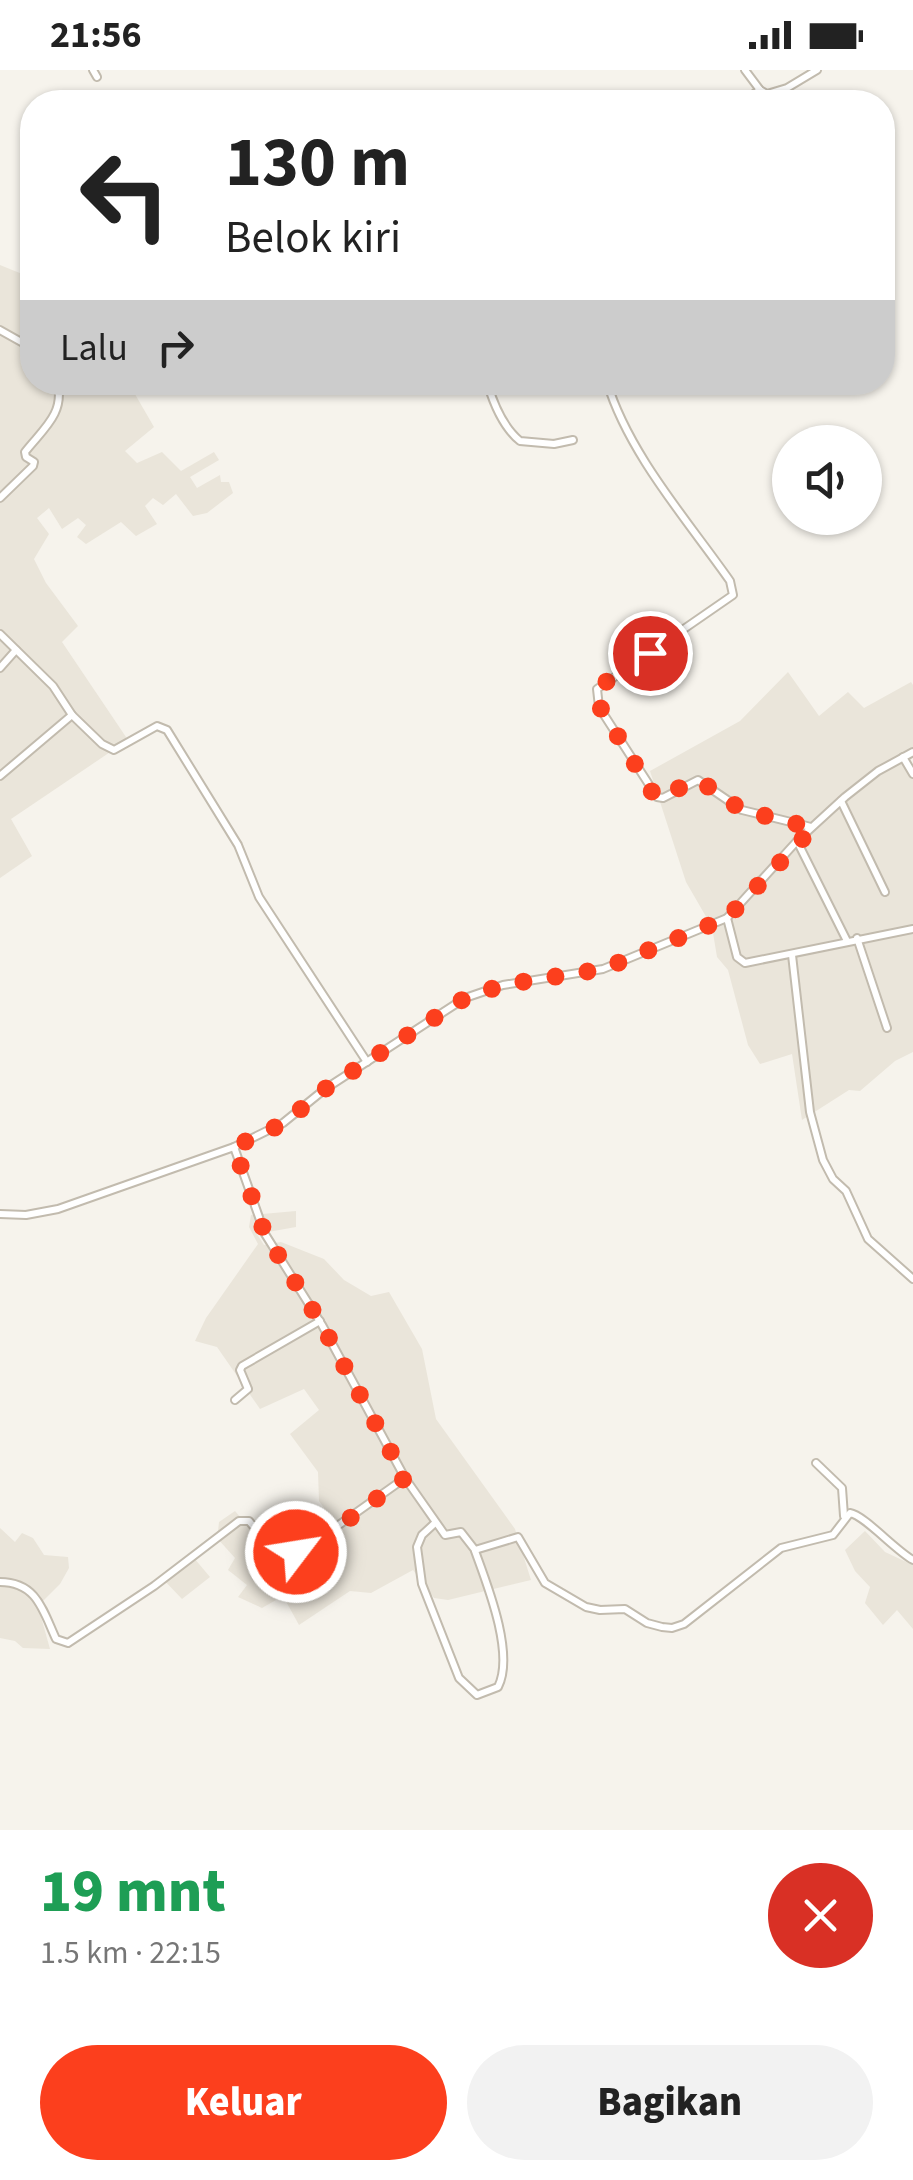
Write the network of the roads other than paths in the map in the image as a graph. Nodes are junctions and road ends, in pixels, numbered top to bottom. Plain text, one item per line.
1 (745, 70) edge
2 (817, 70) edge
3 (760, 90) edge
4 (780, 90) edge
5 (59, 395) edge
6 (492, 395) edge
7 (611, 395) edge
8 (573, 440) dead end
9 (0, 498) edge
10 (0, 634) edge
11 (16, 650) junction
12 (0, 668) edge
13 (72, 716) junction
14 (913, 752) edge
15 (903, 756) junction
16 (913, 774) edge
17 (0, 776) edge
18 (841, 801) junction
19 (813, 828) junction
20 (798, 841) junction
21 (885, 892) dead end
22 (727, 918) junction
23 (913, 930) edge
24 (857, 938) junction
25 (847, 940) junction
26 (792, 955) junction
27 (887, 1028) dead end
28 (367, 1062) junction
29 (234, 1147) junction
30 (0, 1214) edge
31 (913, 1279) edge
32 (320, 1321) junction
33 (235, 1400) dead end
34 (816, 1463) dead end
35 (405, 1478) junction
36 (844, 1518) junction
37 (435, 1523) junction
38 (475, 1550) junction
39 (913, 1560) edge
40 (0, 1582) edge

1 - 3 street
2 - 4 street
5 - 9 street
6 - 8 street
7 - 19 street
10 - 11 street
11 - 12 street
11 - 13 street
13 - 17 street
13 - 28 street
14 - 15 street
15 - 16 street
15 - 18 street
18 - 19 street
18 - 21 street
19 - 20 street
20 - 22 street
20 - 25 street
22 - 26 street
22 - 28 street
23 - 24 street
24 - 25 street
24 - 27 street
25 - 26 street
26 - 31 street
28 - 29 street
29 - 30 street
29 - 32 street
32 - 33 street
32 - 35 street
34 - 36 street
35 - 37 street
35 - 40 street
36 - 38 street
36 - 39 street
37 - 38 street
37 - 38 street

